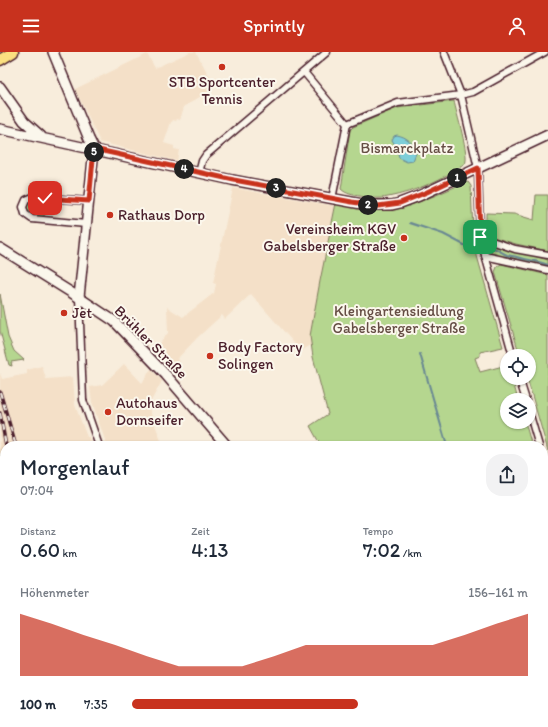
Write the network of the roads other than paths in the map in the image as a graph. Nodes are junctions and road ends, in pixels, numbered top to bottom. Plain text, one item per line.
1 (13, 52) edge
2 (54, 52) edge
3 (327, 52) edge
4 (444, 52) edge
5 (546, 52) edge
6 (0, 60) edge
7 (304, 72) junction
8 (0, 87) edge
9 (461, 95) junction
10 (347, 124) junction
11 (0, 129) edge
12 (548, 135) edge
13 (42, 137) junction
14 (94, 149) junction
15 (478, 168) junction
16 (199, 173) junction
17 (332, 198) junction
18 (89, 201) junction
19 (86, 224) junction
20 (480, 237) junction
21 (0, 248) edge
22 (548, 255) edge
23 (485, 256) junction
24 (548, 270) edge
25 (79, 297) junction
26 (511, 349) edge
27 (534, 429) edge
28 (98, 441) edge
29 (223, 441) edge
30 (538, 441) edge

1 - 6 main road
2 - 14 main road
3 - 7 street
4 - 9 street
5 - 9 street
7 - 10 street
7 - 16 street
8 - 13 main road
9 - 10 street
9 - 15 street
10 - 17 street
11 - 13 main road
12 - 15 main road
13 - 14 main road
14 - 16 main road
14 - 18 main road
15 - 17 main road
15 - 20 street
16 - 17 main road
18 - 19 main road
18 - 19 street
19 - 25 main road
20 - 22 street
20 - 23 street
21 - 25 main road, Brühler Straße
23 - 24 street
23 - 26 street
25 - 28 street
25 - 29 main road, Brühler Straße
27 - 30 street

